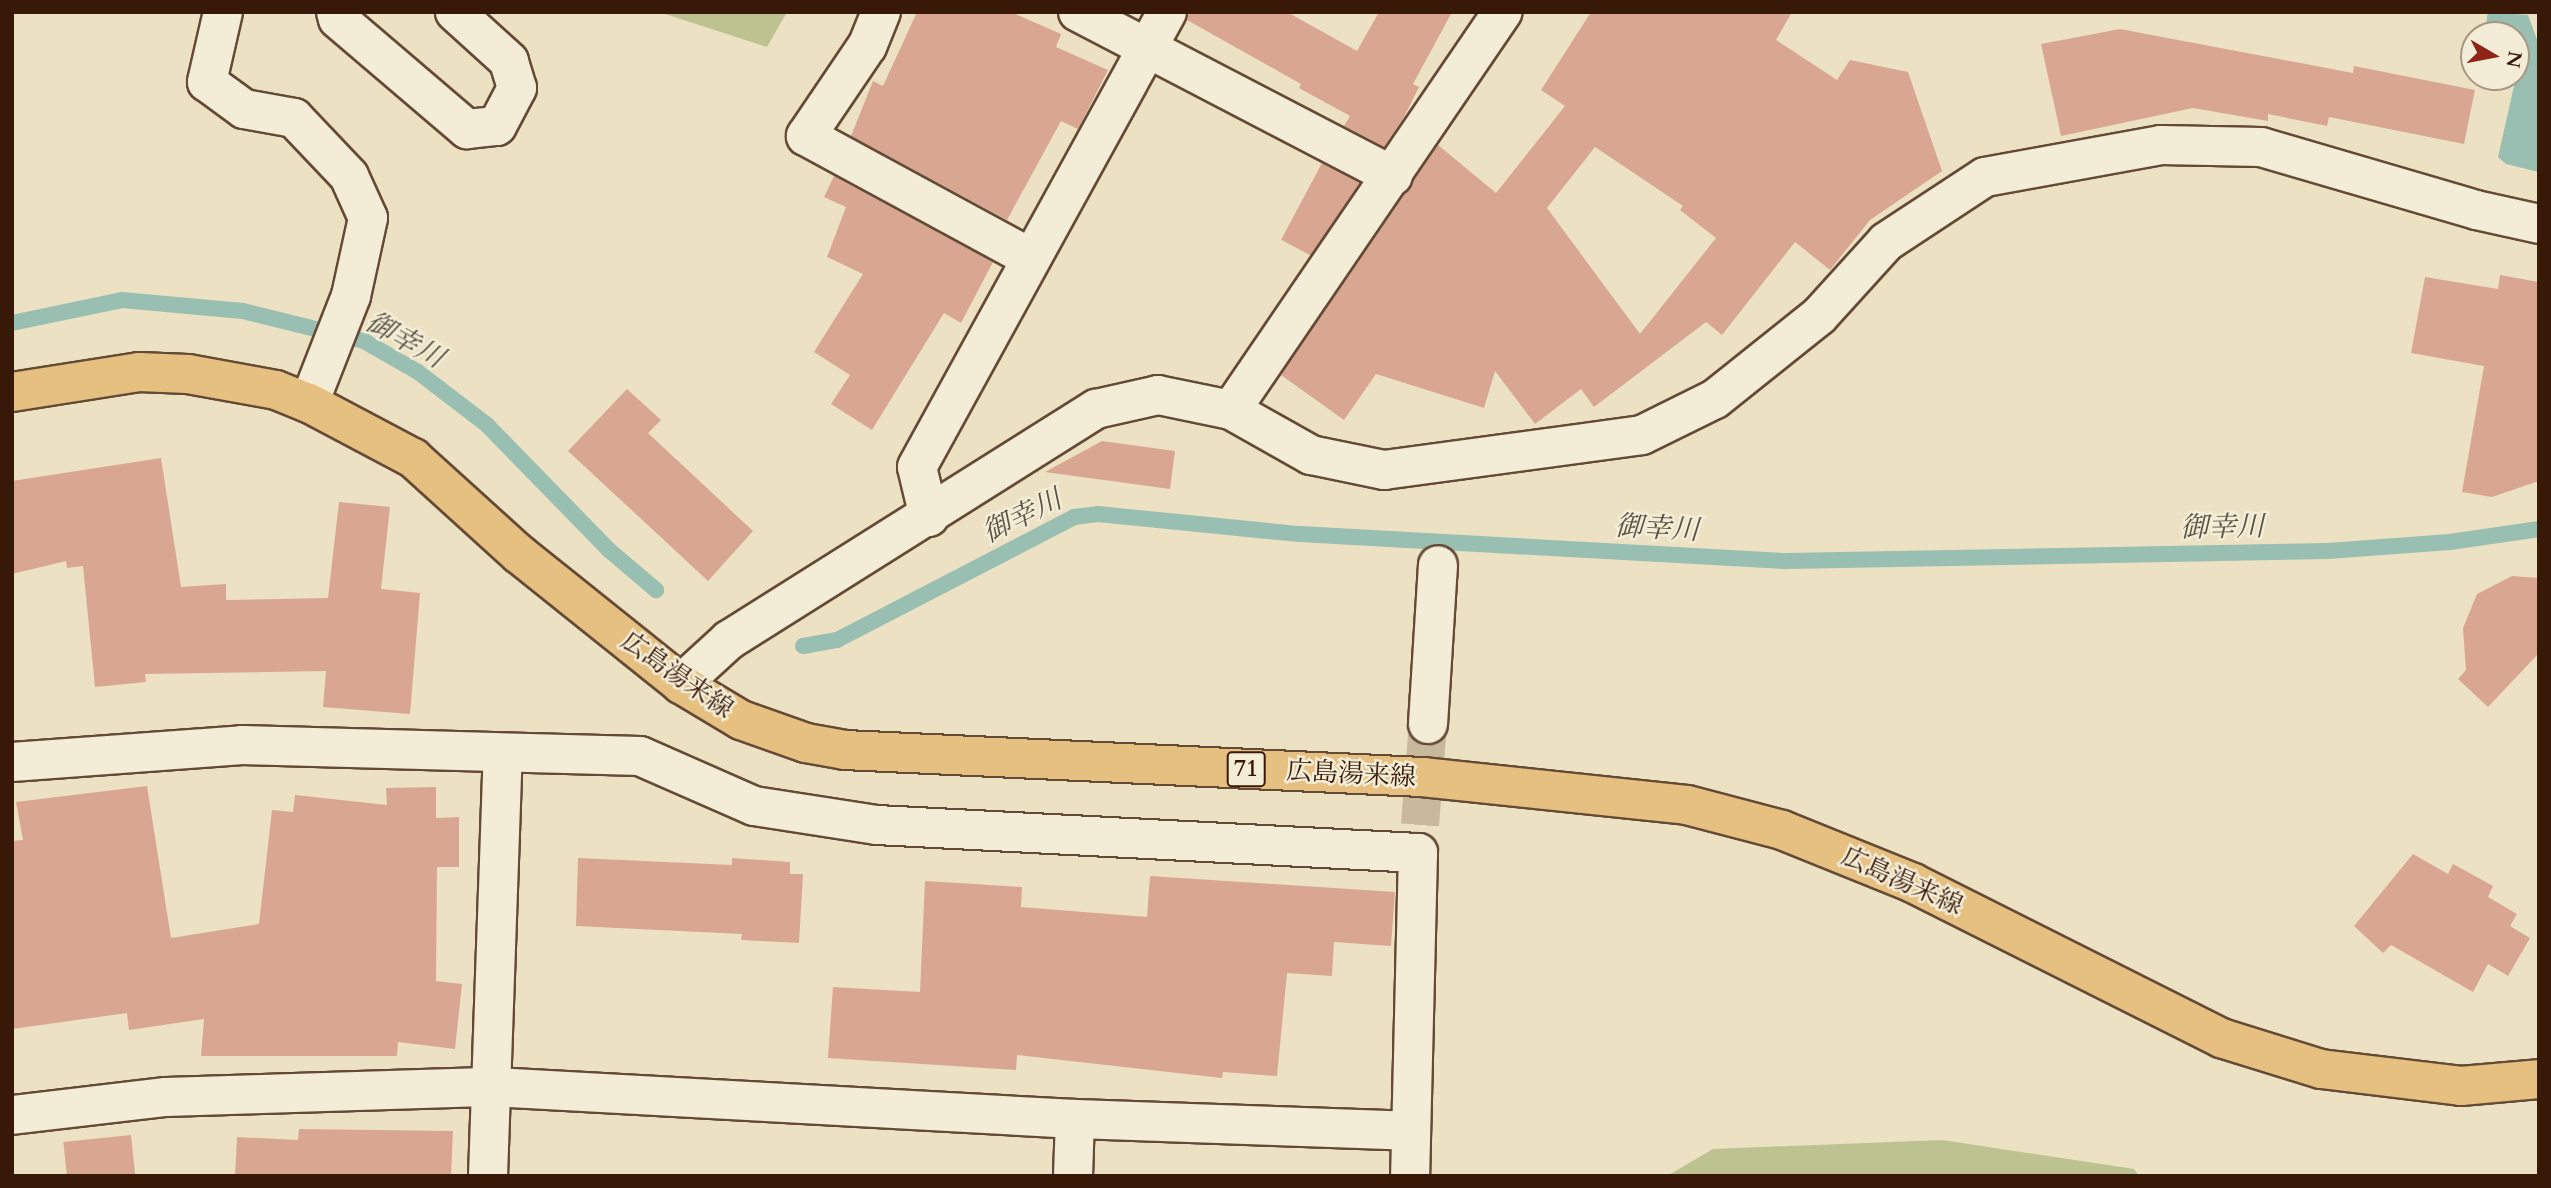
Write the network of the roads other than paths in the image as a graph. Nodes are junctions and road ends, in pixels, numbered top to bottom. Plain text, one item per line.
1 (223, 12) edge
2 (335, 12) edge
3 (455, 12) edge
4 (881, 12) edge
5 (1078, 12) edge
6 (1167, 12) edge
7 (1502, 12) edge
8 (1146, 50) junction
9 (1393, 176) junction
10 (2539, 224) edge
11 (1031, 258) junction
12 (12, 392) edge
13 (309, 403) junction
14 (1231, 410) junction
15 (929, 517) junction
16 (1438, 565) dead end
17 (681, 684) junction
18 (1428, 724) tunnel mouth
19 (503, 754) junction
20 (12, 762) edge
21 (2539, 1079) edge
22 (493, 1087) junction
23 (12, 1115) edge
24 (1075, 1119) junction
25 (1411, 1131) junction
26 (488, 1176) edge
27 (1073, 1176) edge
28 (1410, 1176) edge

1 - 13 street
2 - 3 street
4 - 11 street
5 - 8 street
6 - 8 street
7 - 9 street
8 - 9 street
8 - 11 street
9 - 14 street
10 - 14 street
11 - 15 street
12 - 13 main road, 広島湯来線 / 71
13 - 17 main road, 広島湯来線 / 71
14 - 15 street
15 - 17 street
16 - 18 street
17 - 21 main road, 広島湯来線 / 71
19 - 20 street
19 - 22 street
19 - 25 street
22 - 23 street
22 - 24 street
22 - 26 street
24 - 25 street
24 - 27 street
25 - 28 street

